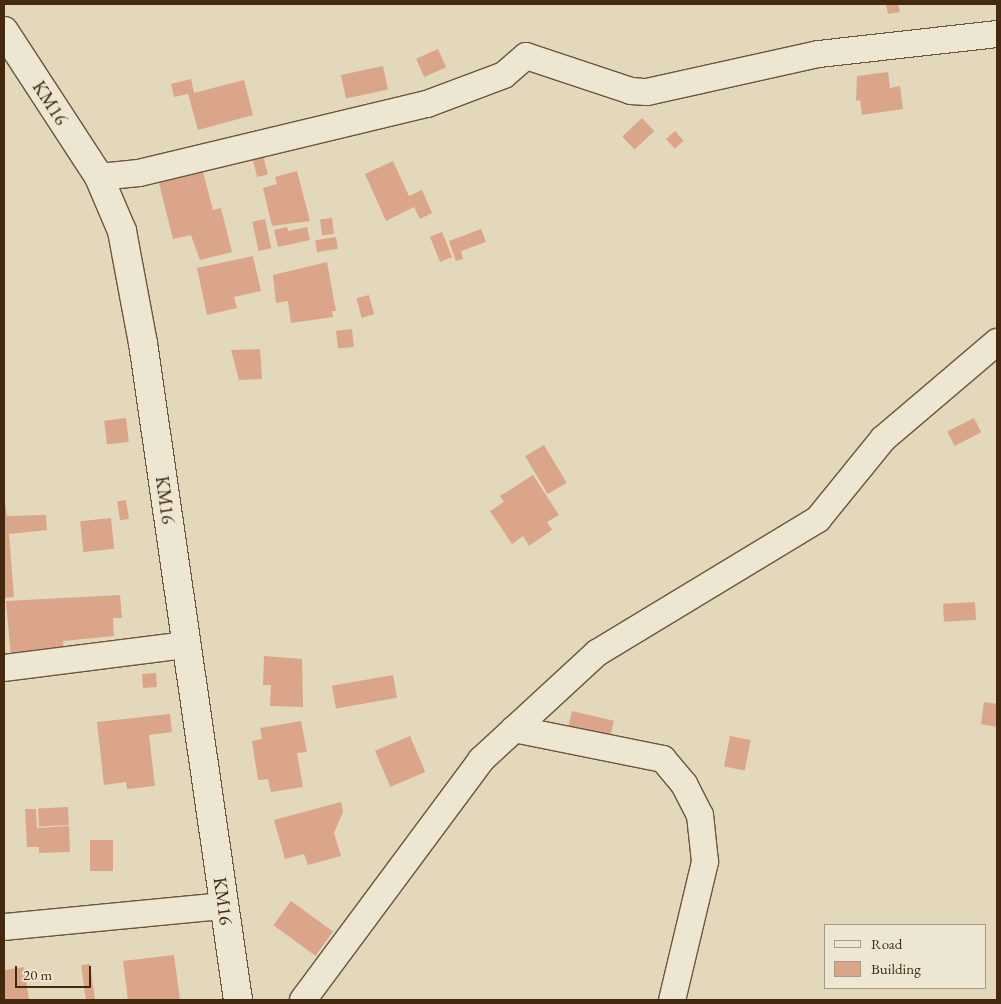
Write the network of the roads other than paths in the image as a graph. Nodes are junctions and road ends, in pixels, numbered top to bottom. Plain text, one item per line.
1 (4, 31) edge
2 (997, 34) edge
3 (99, 177) junction
4 (997, 342) edge
5 (186, 645) junction
6 (4, 668) edge
7 (514, 729) junction
8 (224, 906) junction
9 (4, 927) edge
10 (315, 998) edge
11 (238, 1000) edge
12 (672, 1000) edge

1 - 3 street, KM16
2 - 3 street
3 - 5 street, KM16
4 - 7 street
5 - 6 street
5 - 8 street, KM16
7 - 10 street
7 - 12 street
8 - 9 street
8 - 11 street, KM16

